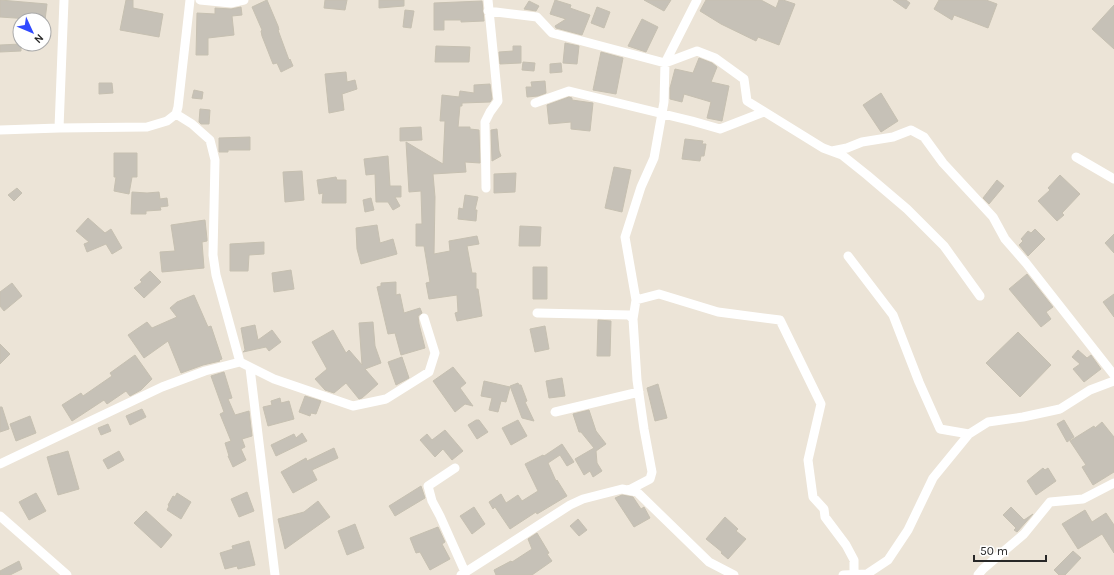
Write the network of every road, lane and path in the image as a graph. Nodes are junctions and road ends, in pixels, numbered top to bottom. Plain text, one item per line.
1 (64, 0) edge
2 (190, 0) edge
3 (200, 0) edge
4 (244, 0) edge
5 (488, 0) edge
6 (697, 0) edge
7 (488, 11) junction
8 (665, 64) junction
9 (535, 104) dead end
10 (764, 112) junction
11 (176, 114) junction
12 (662, 114) junction
13 (59, 128) junction
14 (0, 130) edge
15 (832, 151) junction
16 (1076, 157) dead end
17 (1114, 179) edge
18 (486, 188) dead end
19 (848, 256) dead end
20 (980, 296) dead end
21 (636, 300) junction
22 (537, 313) dead end
23 (424, 318) dead end
24 (634, 319) junction
25 (240, 362) junction
26 (250, 368) junction
27 (1114, 375) edge
28 (1114, 381) edge
29 (639, 392) junction
30 (555, 412) dead end
31 (969, 434) junction
32 (0, 464) edge
33 (455, 468) dead end
34 (1114, 483) edge
35 (629, 490) junction
36 (0, 516) edge
37 (463, 573) edge
38 (854, 574) edge
39 (68, 575) edge
40 (275, 575) edge
41 (734, 575) edge
42 (843, 575) edge
43 (978, 575) edge

1 - 13 street
2 - 11 street
3 - 4 street
5 - 7 street
6 - 8 street
7 - 8 street
7 - 18 street
8 - 10 street
8 - 12 street
9 - 12 street
10 - 12 street
10 - 15 street
11 - 13 street
11 - 25 street
12 - 21 street
13 - 14 street
15 - 20 street
15 - 27 street
16 - 17 street
19 - 31 street
21 - 24 street
21 - 38 street
22 - 24 street
23 - 26 street
24 - 29 street
25 - 26 street
25 - 32 street
26 - 40 street
28 - 31 street
29 - 30 street
29 - 35 street
31 - 38 street
33 - 37 street
34 - 43 street
35 - 37 street
35 - 41 street
36 - 39 street
38 - 42 street

